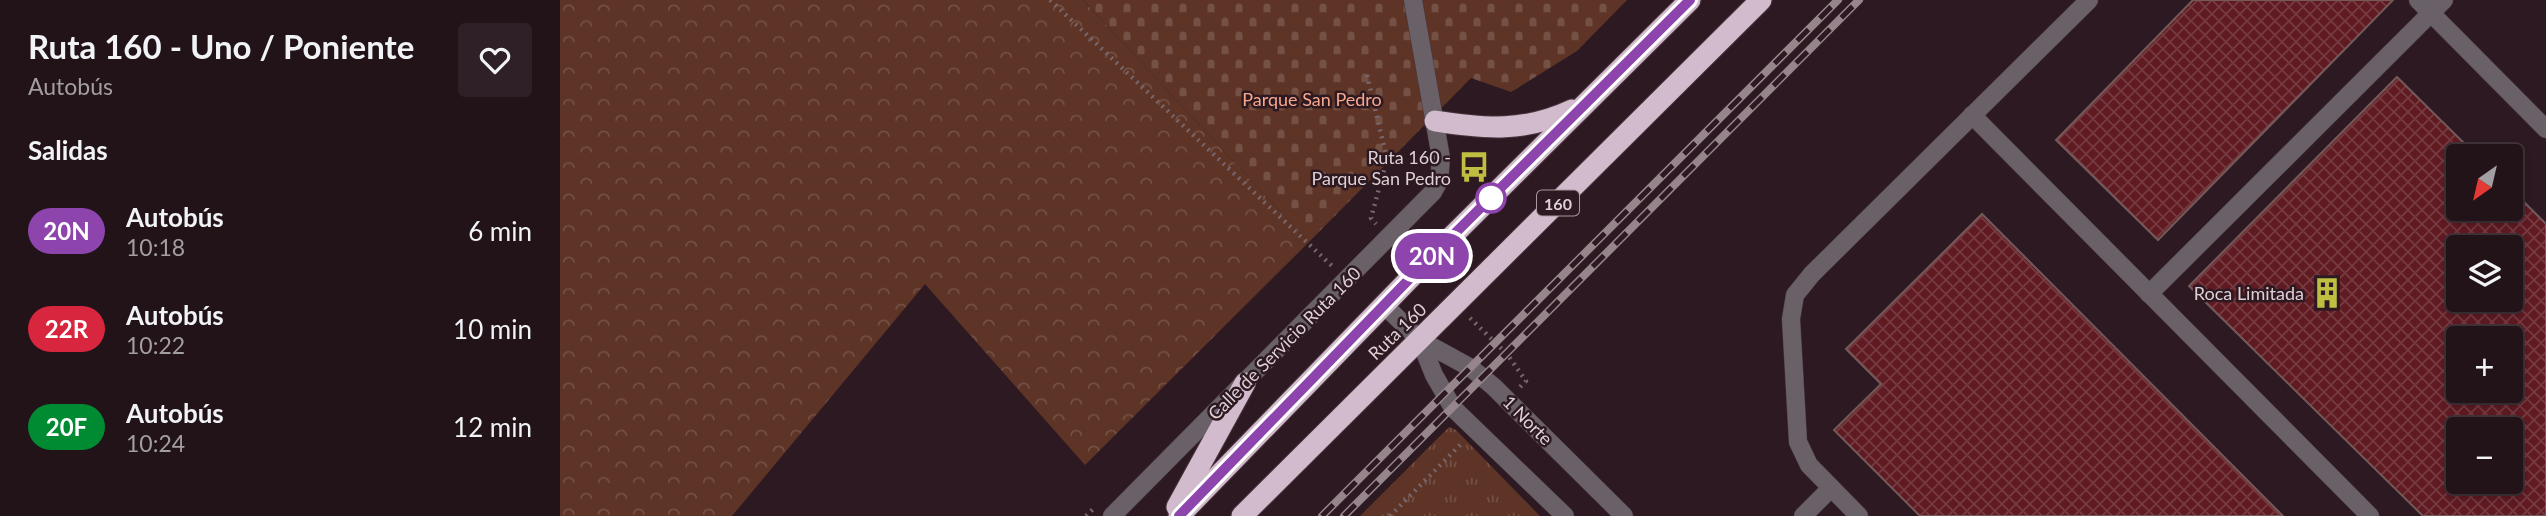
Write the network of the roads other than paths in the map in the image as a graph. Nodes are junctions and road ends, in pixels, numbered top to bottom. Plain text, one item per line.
1 (1413, 0) edge
2 (1690, 0) edge
3 (1761, 0) edge
4 (2089, 0) edge
5 (2431, 4) edge
6 (1586, 102) junction
7 (1972, 115) junction
8 (1435, 121) junction
9 (2546, 129) edge
10 (2149, 294) junction
11 (1384, 305) junction
12 (1420, 340) junction
13 (1245, 383) junction
14 (1831, 488) junction
15 (1112, 516) edge
16 (1172, 516) edge
17 (1179, 516) edge
18 (1242, 516) edge
19 (1564, 516) edge
20 (1624, 516) edge
21 (1803, 516) edge
22 (1859, 516) edge
23 (2370, 516) edge

1 - 8 street, Calle de Servicio Ruta 160
2 - 6 highway, Ruta 160
3 - 12 highway, Ruta 160 / 160
4 - 7 street
5 - 9 street
5 - 10 street
6 - 8 highway
6 - 11 highway, Ruta 160
7 - 10 street
7 - 14 street
8 - 13 street, Calle de Servicio Ruta 160
10 - 23 street
11 - 12 street, 1 Norte
11 - 17 highway, Ruta 160
12 - 18 highway, Ruta 160 / 160
12 - 19 street, 1 Norte
12 - 20 street, 1 Norte
13 - 15 street, Calle de Servicio Ruta 160
13 - 16 highway
14 - 21 street
14 - 22 street

